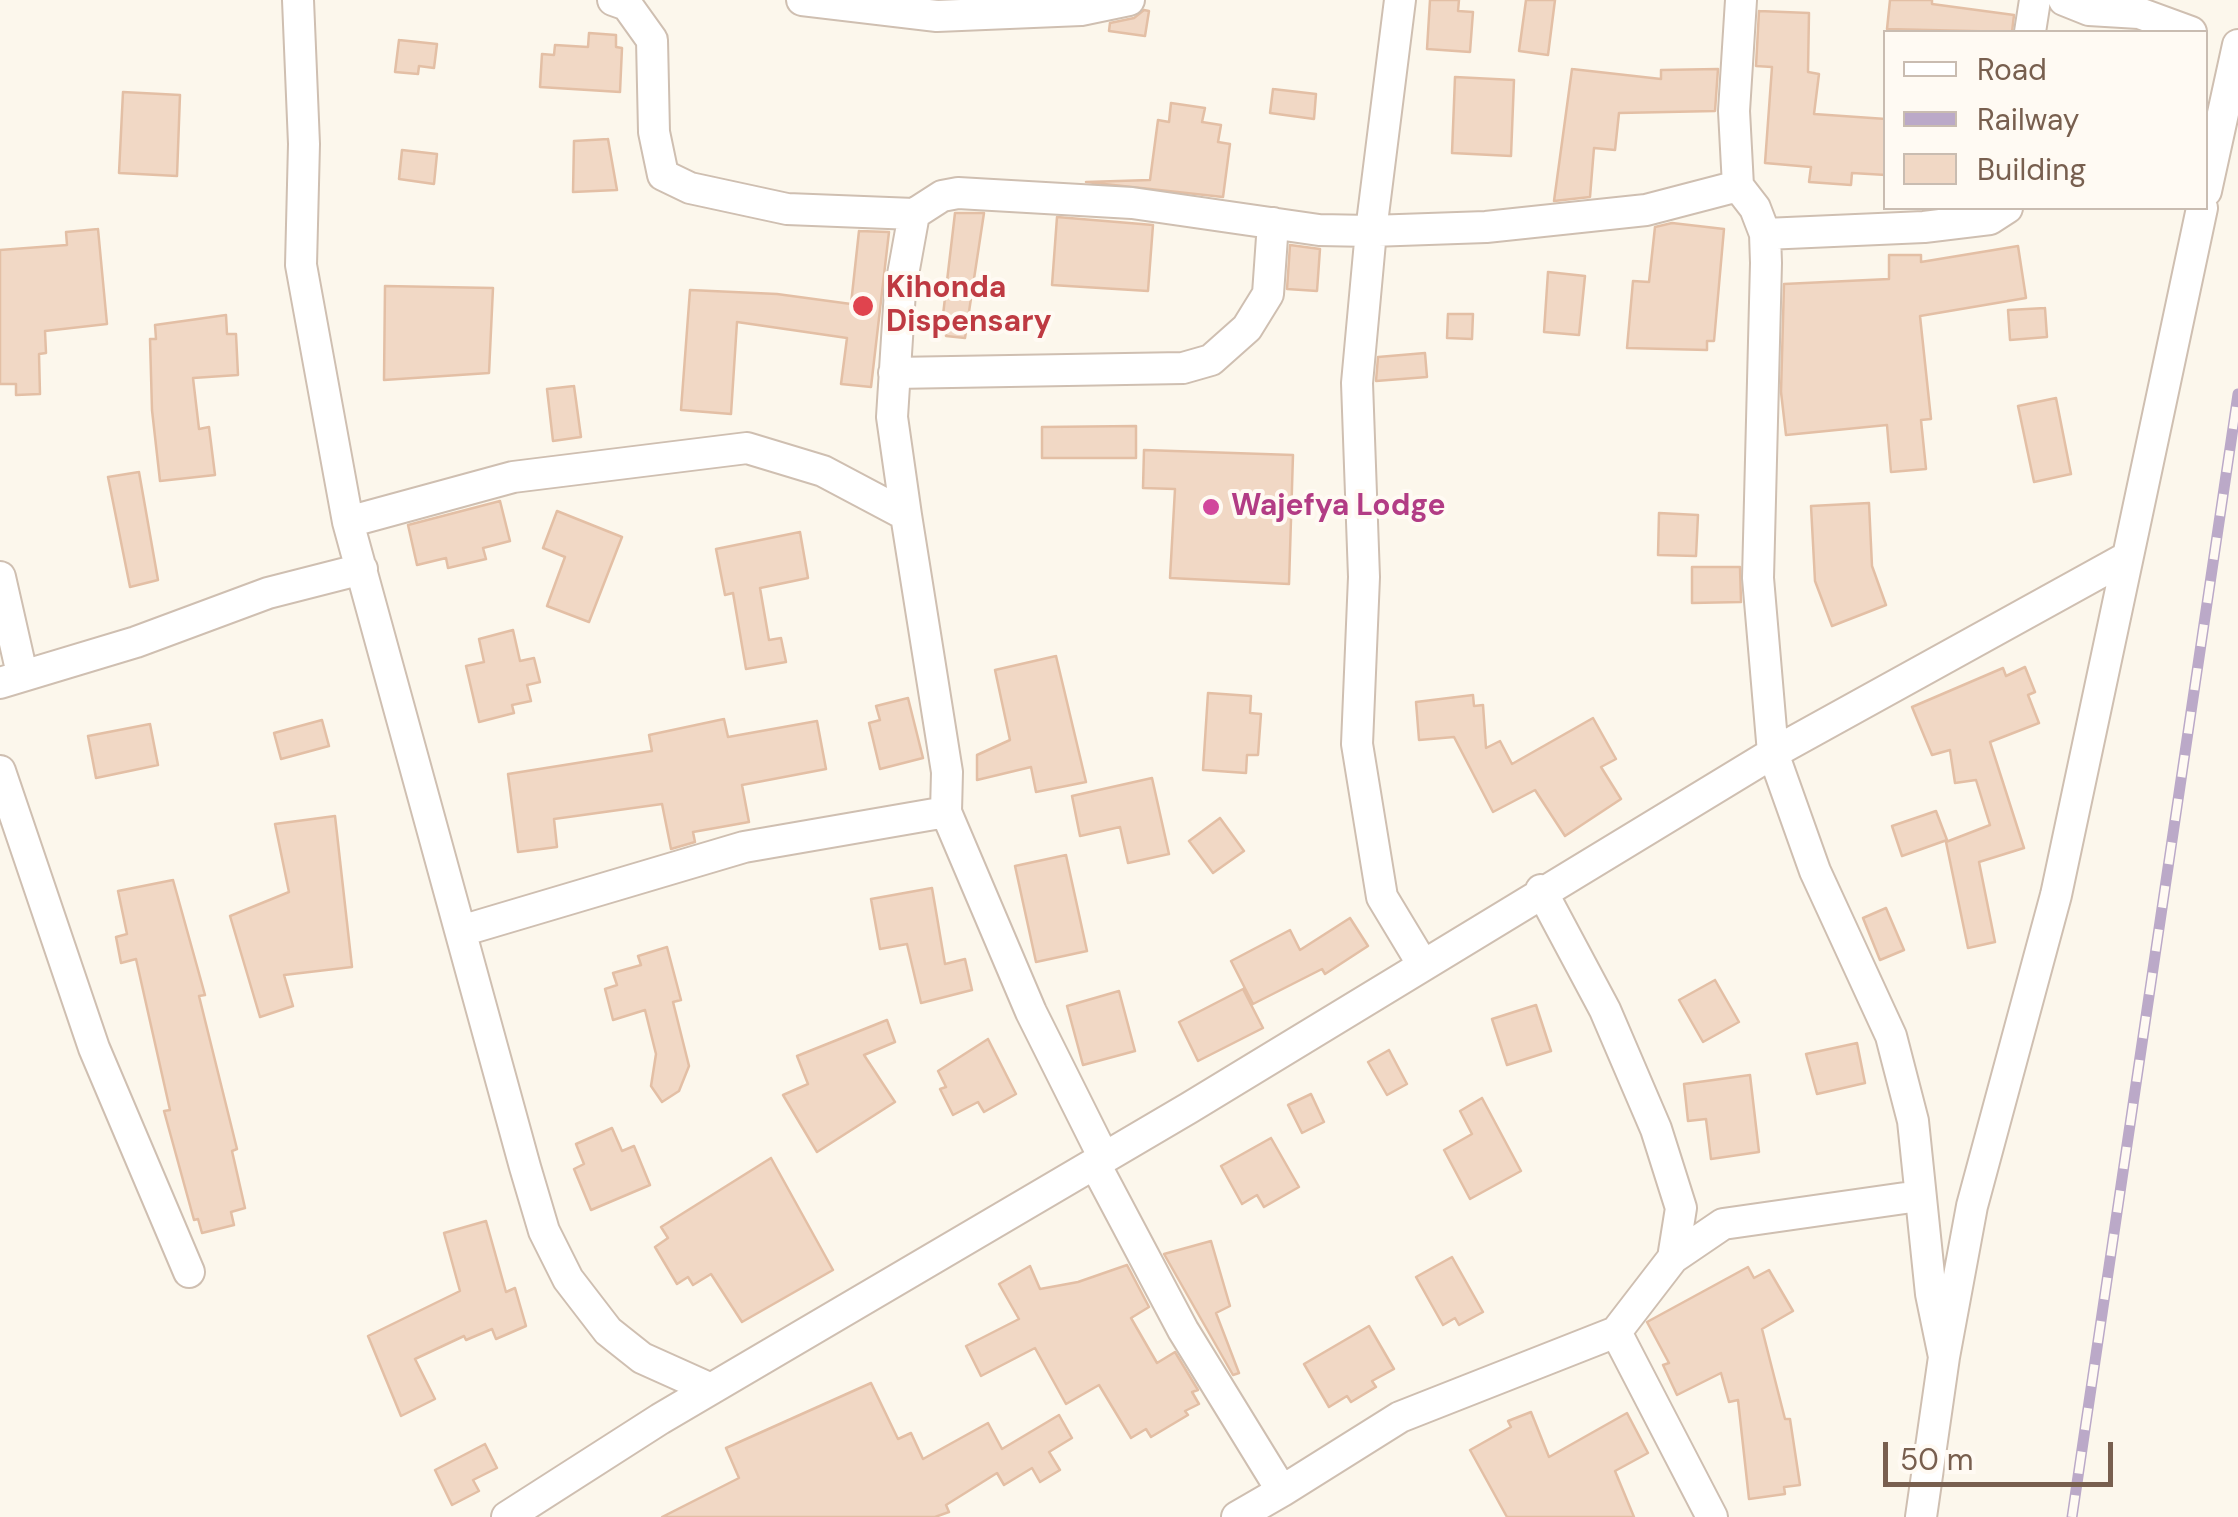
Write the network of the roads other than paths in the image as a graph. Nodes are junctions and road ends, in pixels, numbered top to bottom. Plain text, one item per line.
1 (298, 0) edge
2 (802, 0) edge
3 (1129, 0) edge
4 (1400, 0) edge
5 (1741, 0) edge
6 (2034, 0) edge
7 (2064, 0) edge
8 (628, 2) edge
9 (2030, 30) edge
10 (2185, 30) edge
11 (2208, 38) edge
12 (2238, 45) edge
13 (2208, 183) edge
14 (1738, 186) junction
15 (2004, 210) edge
16 (2202, 210) edge
17 (914, 214) junction
18 (1273, 223) junction
19 (1371, 231) junction
20 (1765, 234) junction
21 (894, 374) junction
22 (906, 515) junction
23 (348, 522) junction
24 (2126, 558) junction
25 (362, 568) junction
26 (0, 576) edge
27 (11, 679) edge
28 (1772, 753) junction
29 (0, 771) edge
30 (946, 812) junction
31 (1541, 890) junction
32 (461, 931) junction
33 (1423, 965) junction
34 (1099, 1161) junction
35 (1919, 1196) junction
36 (1681, 1208) junction
37 (1723, 1224) junction
38 (1674, 1258) junction
39 (189, 1272) dead end
40 (1616, 1332) junction
41 (1944, 1357) junction
42 (711, 1389) junction
43 (1282, 1492) junction
44 (507, 1517) edge
45 (1238, 1517) edge
46 (1712, 1517) edge
47 (1921, 1517) edge

1 - 23 street
2 - 3 street
4 - 19 street
5 - 14 street
6 - 9 street
7 - 10 street
8 - 17 street
11 - 12 street
12 - 13 street
14 - 19 street
14 - 20 street
15 - 20 street
16 - 24 street
17 - 18 street
17 - 21 street
18 - 19 street
18 - 21 street
19 - 33 street
20 - 28 street
21 - 22 street
22 - 23 street
22 - 30 street
23 - 25 street
24 - 28 street
24 - 41 street
25 - 27 street
25 - 32 street
26 - 27 street
28 - 31 street
28 - 35 street
29 - 39 street
30 - 32 street
30 - 34 street
31 - 33 street
31 - 36 street
32 - 42 street
33 - 34 street
34 - 42 street
34 - 43 street
35 - 37 street
35 - 41 street
36 - 37 street
36 - 38 street
37 - 38 street
38 - 40 street
40 - 43 street
40 - 46 street
41 - 47 street
42 - 44 street
43 - 45 street

